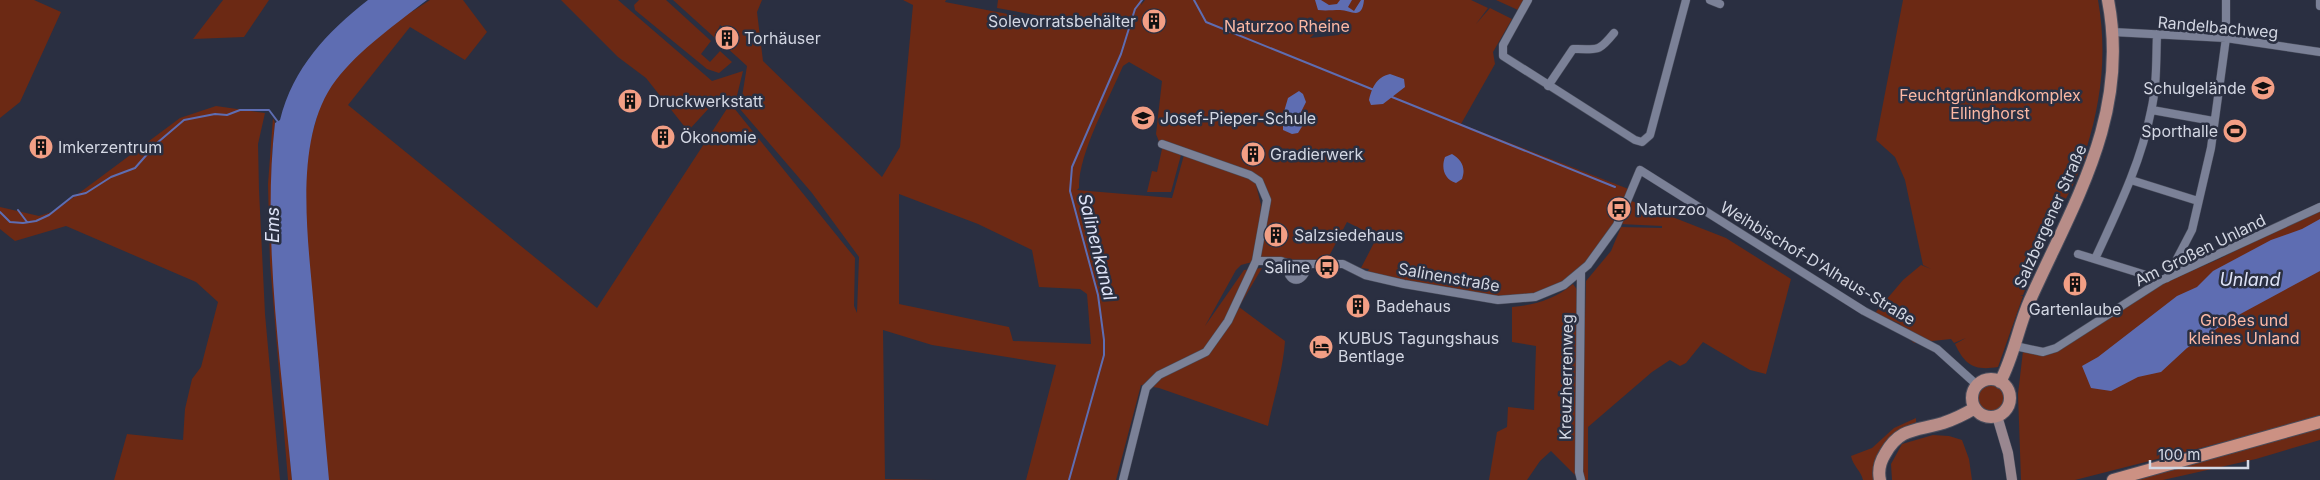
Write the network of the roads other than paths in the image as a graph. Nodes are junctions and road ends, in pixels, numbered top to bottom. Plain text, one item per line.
1 (1528, 0) edge
2 (1686, 0) edge
3 (1710, 0) edge
4 (2108, 0) edge
5 (2226, 0) edge
6 (2320, 0) edge
7 (1720, 4) dead end
8 (2320, 6) edge
9 (2113, 32) junction
10 (1614, 33) dead end
11 (2157, 34) junction
12 (2226, 38) junction
13 (2320, 52) edge
14 (1548, 86) junction
15 (2152, 110) junction
16 (2213, 121) junction
17 (1162, 144) dead end
18 (1640, 170) joint
19 (2130, 180) junction
20 (2198, 201) junction
21 (2320, 207) edge
22 (2078, 254) dead end
23 (2095, 259) junction
24 (1256, 261) junction
25 (1290, 264) junction
26 (1309, 265) junction
27 (1581, 273) junction
28 (2164, 279) junction
29 (2014, 346) junction
30 (2000, 382) junction
31 (1977, 385) junction
32 (1975, 408) junction
33 (1997, 416) junction
34 (2320, 422) edge
35 (1123, 480) edge
36 (1581, 480) edge
37 (1880, 480) edge
38 (2012, 480) edge
39 (2113, 480) edge

1 - 14 street
2 - 14 street
3 - 7 street
4 - 9 main road, Salzbergener Straße
5 - 12 street
6 - 8 street
9 - 11 street, Randelbachweg
9 - 29 main road, Salzbergener Straße
10 - 14 street
11 - 12 street, Randelbachweg
11 - 15 street
12 - 13 street, Randelbachweg
12 - 16 street
15 - 16 street
15 - 19 street
16 - 20 street
17 - 24 street
18 - 27 street, Salinenstraße
18 - 31 street, Weihbischof-D'Alhaus-Straße
19 - 20 street
19 - 23 street
20 - 28 street
21 - 28 street, Am Großen Unland
22 - 23 street
23 - 28 street
24 - 25 street, Salinenstraße
24 - 35 street
25 - 26 street, Salinenstraße
25 - 26 street
26 - 27 street, Salinenstraße
27 - 36 street, Kreuzherrenweg
28 - 29 street, Am Großen Unland
29 - 30 main road, Salzbergener Straße
30 - 31 main road
30 - 33 main road
31 - 32 main road
32 - 33 main road
32 - 37 main road
33 - 38 main road
34 - 39 highway

